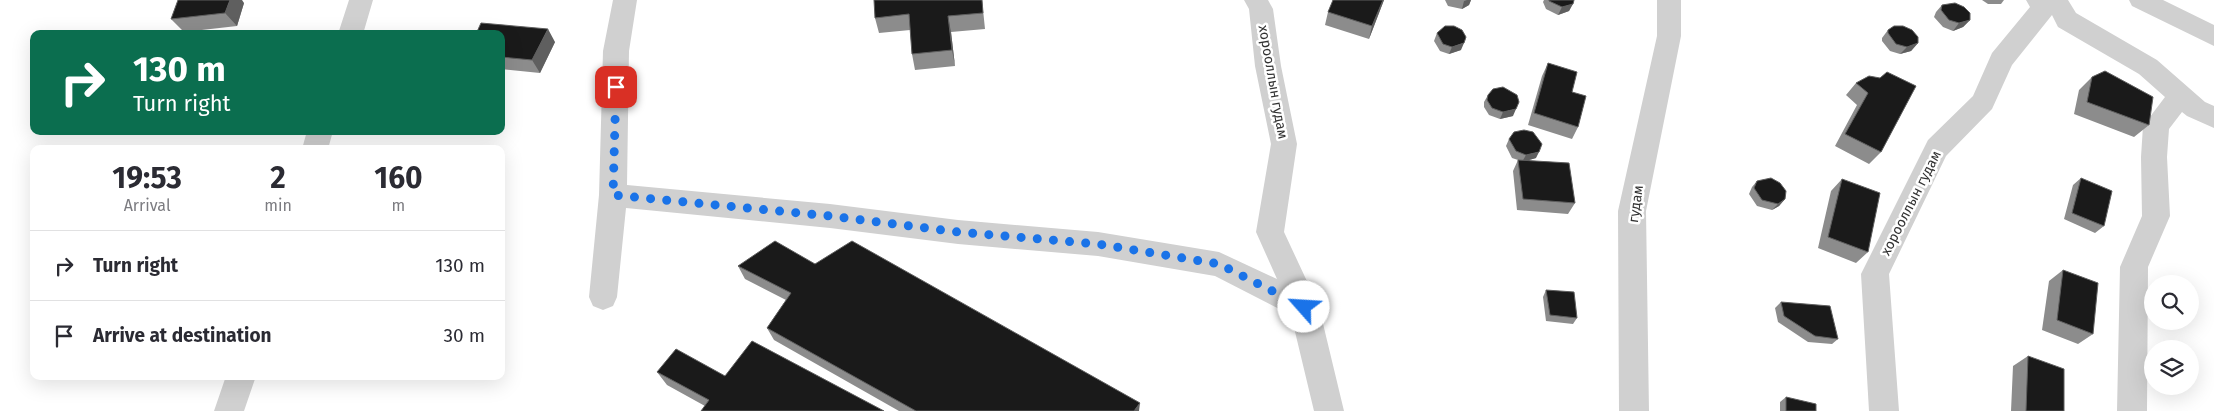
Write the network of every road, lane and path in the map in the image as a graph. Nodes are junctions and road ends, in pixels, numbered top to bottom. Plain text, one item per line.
1 (361, 0) edge
2 (625, 0) edge
3 (1256, 0) edge
4 (1669, 0) edge
5 (2038, 0) edge
6 (2056, 0) edge
7 (2141, 0) edge
8 (2158, 0) edge
9 (2214, 26) edge
10 (351, 30) edge
11 (2214, 36) edge
12 (2180, 96) junction
13 (2214, 118) edge
14 (613, 195) junction
15 (603, 297) dead end
16 (1304, 307) junction
17 (240, 380) edge
18 (229, 411) edge
19 (1329, 411) edge
20 (1634, 411) edge
21 (1884, 411) edge
22 (2132, 411) edge

1 - 10 street
2 - 14 street
3 - 16 street, хорооллын гудам
4 - 20 street, гудам
5 - 21 street, хорооллын гудам
6 - 12 street
7 - 11 street
8 - 9 street
12 - 13 street
12 - 22 street
14 - 15 street
14 - 16 street
16 - 19 street, хорооллын гудам
17 - 18 street

